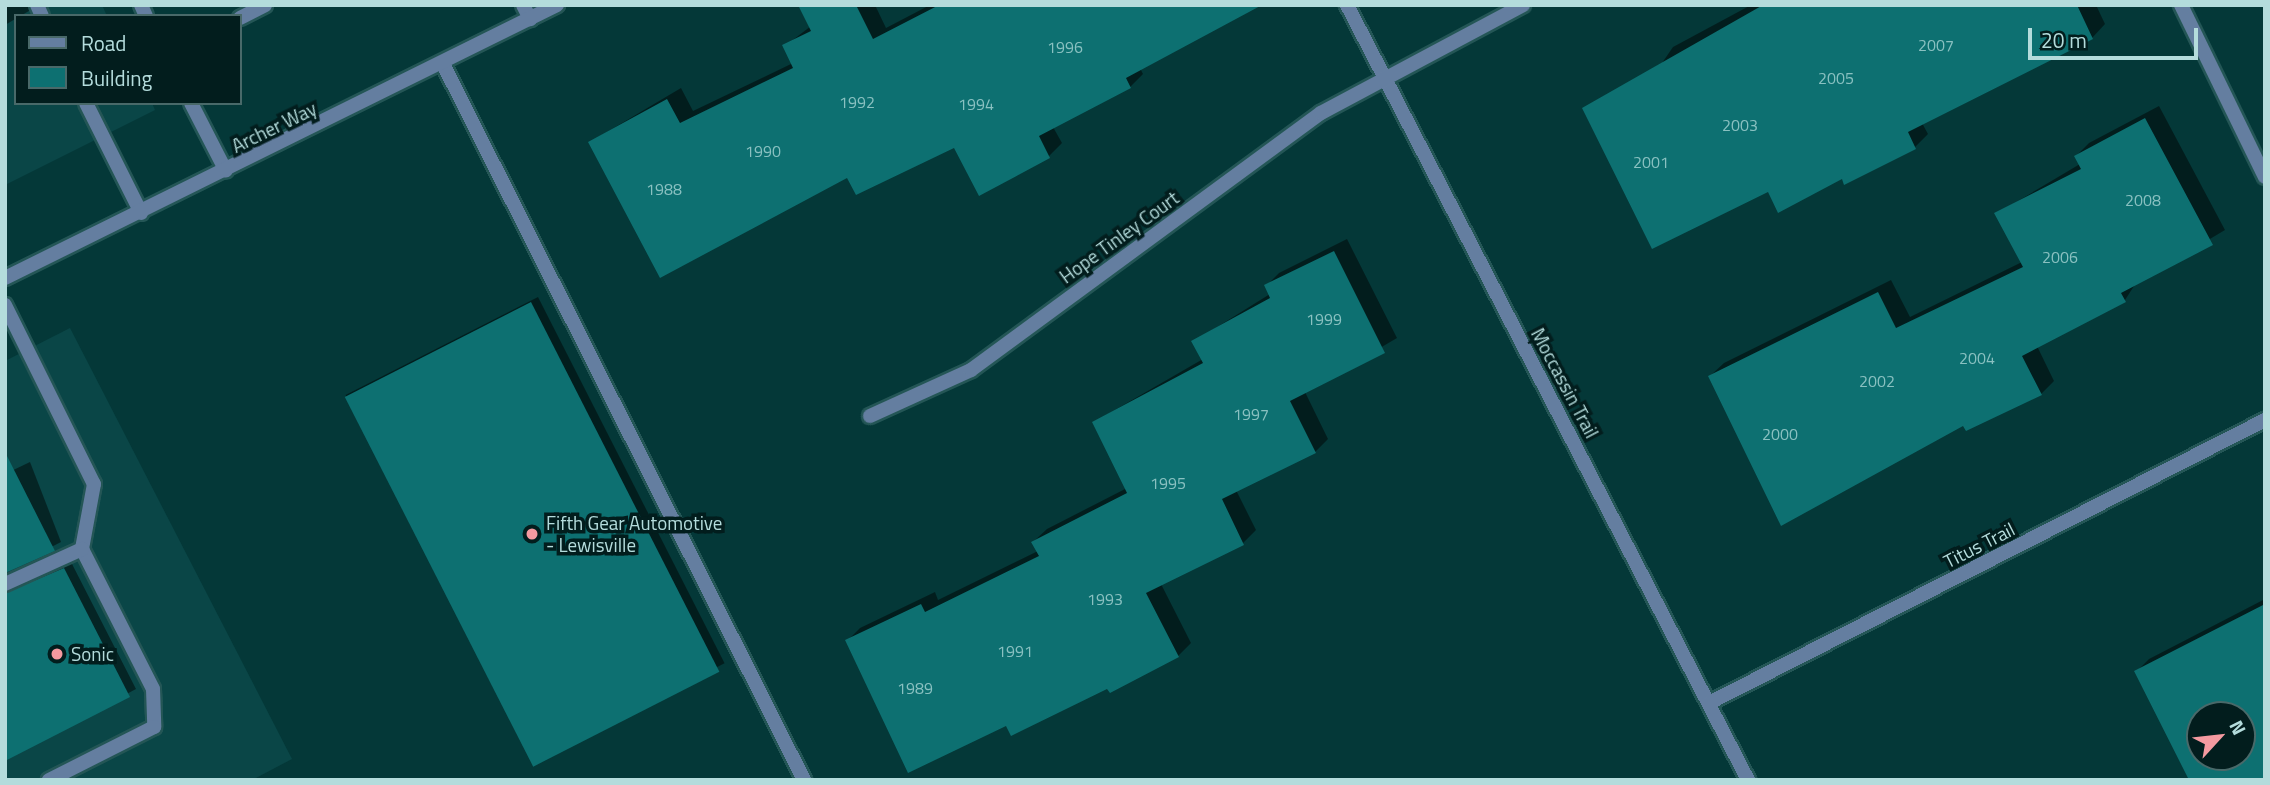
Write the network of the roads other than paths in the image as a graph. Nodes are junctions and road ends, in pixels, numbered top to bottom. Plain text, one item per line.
1 (265, 5) edge
2 (523, 5) edge
3 (556, 5) edge
4 (1347, 5) edge
5 (1524, 5) edge
6 (2181, 5) edge
7 (242, 17) edge
8 (530, 19) junction
9 (443, 64) junction
10 (1385, 79) junction
11 (87, 105) edge
12 (192, 105) edge
13 (226, 172) junction
14 (2265, 177) edge
15 (141, 213) junction
16 (5, 278) edge
17 (5, 305) edge
18 (870, 416) dead end
19 (2265, 420) edge
20 (82, 549) junction
21 (5, 584) edge
22 (1709, 703) junction
23 (49, 780) edge
24 (804, 780) edge
25 (1748, 780) edge

1 - 7 street
2 - 8 street
3 - 8 street, Archer Way
4 - 10 street, Moccassin Trail
5 - 10 street, Hope Tinley Court
6 - 14 street
8 - 9 street, Archer Way
9 - 13 street, Archer Way
9 - 24 street
10 - 18 street, Hope Tinley Court
10 - 22 street, Moccassin Trail
11 - 15 street
12 - 13 street
13 - 15 street, Archer Way
15 - 16 street, Archer Way
17 - 20 street
19 - 22 street, Titus Trail
20 - 21 street
20 - 23 street
22 - 25 street, Moccassin Trail

